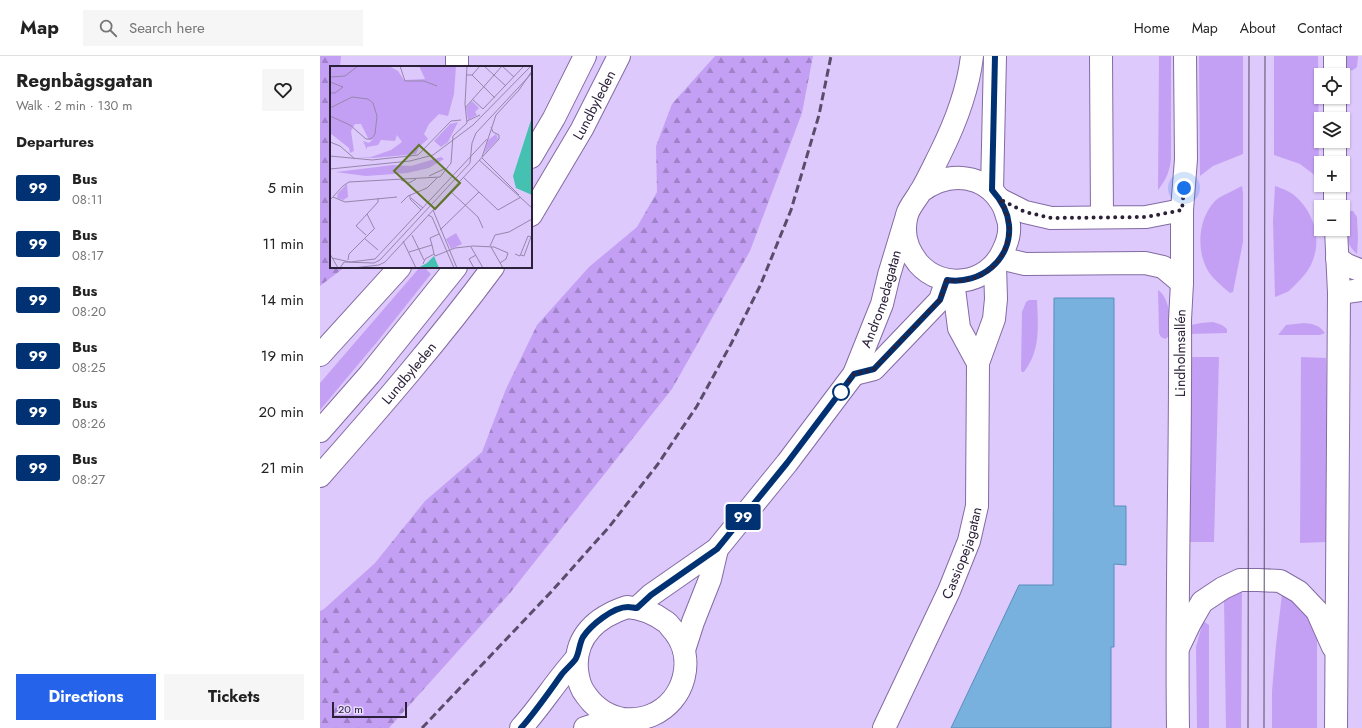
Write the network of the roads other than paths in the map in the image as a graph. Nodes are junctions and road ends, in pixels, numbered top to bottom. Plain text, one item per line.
1 (585, 56) edge
2 (619, 56) edge
3 (1101, 56) edge
4 (1185, 56) edge
5 (1335, 56) edge
6 (971, 63) edge
7 (1335, 68) edge
8 (995, 73) edge
9 (532, 155) edge
10 (920, 192) junction
11 (996, 194) junction
12 (1182, 210) junction
13 (532, 213) edge
14 (1102, 218) junction
15 (905, 222) junction
16 (1336, 236) edge
17 (1337, 258) junction
18 (997, 262) junction
19 (399, 268) edge
20 (455, 268) edge
21 (492, 268) edge
22 (1362, 271) edge
23 (950, 281) junction
24 (1182, 283) junction
25 (1362, 290) edge
26 (1339, 292) junction
27 (320, 355) edge
28 (978, 363) junction
29 (854, 374) junction
30 (320, 431) edge
31 (320, 476) edge
32 (717, 549) junction
33 (637, 608) junction
34 (684, 650) junction
35 (1177, 650) junction
36 (1336, 654) junction
37 (576, 659) junction
38 (616, 718) junction
39 (521, 728) edge
40 (585, 728) edge
41 (884, 728) edge
42 (1178, 728) edge
43 (1336, 728) edge

1 - 9 main road, Lundbyleden
2 - 13 main road, Lundbyleden
3 - 14 main road
4 - 12 main road, Lindholmsallén
5 - 7 main road
6 - 10 main road
8 - 11 main road, Cassiopejagatan
10 - 11 main road
10 - 15 main road
11 - 14 main road
11 - 18 main road, Cassiopejagatan
12 - 14 main road
12 - 24 main road, Lindholmsallén
15 - 23 main road
15 - 29 main road, Andromedagatan
16 - 17 main road, Lindholmsallén
17 - 22 main road
17 - 26 main road, Lindholmsallén
18 - 23 main road
18 - 24 main road
18 - 28 main road, Cassiopejagatan
19 - 27 main road
20 - 30 main road
21 - 31 main road, Lundbyleden
23 - 28 main road, Cassiopejagatan
23 - 29 main road, Andromedagatan
24 - 35 main road, Lindholmsallén
25 - 26 main road
26 - 36 main road, Lindholmsallén
28 - 41 main road, Cassiopejagatan
29 - 32 main road, Andromedagatan
32 - 33 main road, Andromedagatan
32 - 34 main road, Andromedagatan
33 - 34 main road, Andromedagatan
33 - 37 main road, Andromedagatan
34 - 38 main road, Andromedagatan
35 - 36 main road, Lindholmsallén
35 - 42 main road, Lindholmsallén
36 - 43 main road, Lindholmsallén
37 - 38 main road, Andromedagatan
37 - 39 main road, Andromedagatan
38 - 40 main road, Andromedagatan

